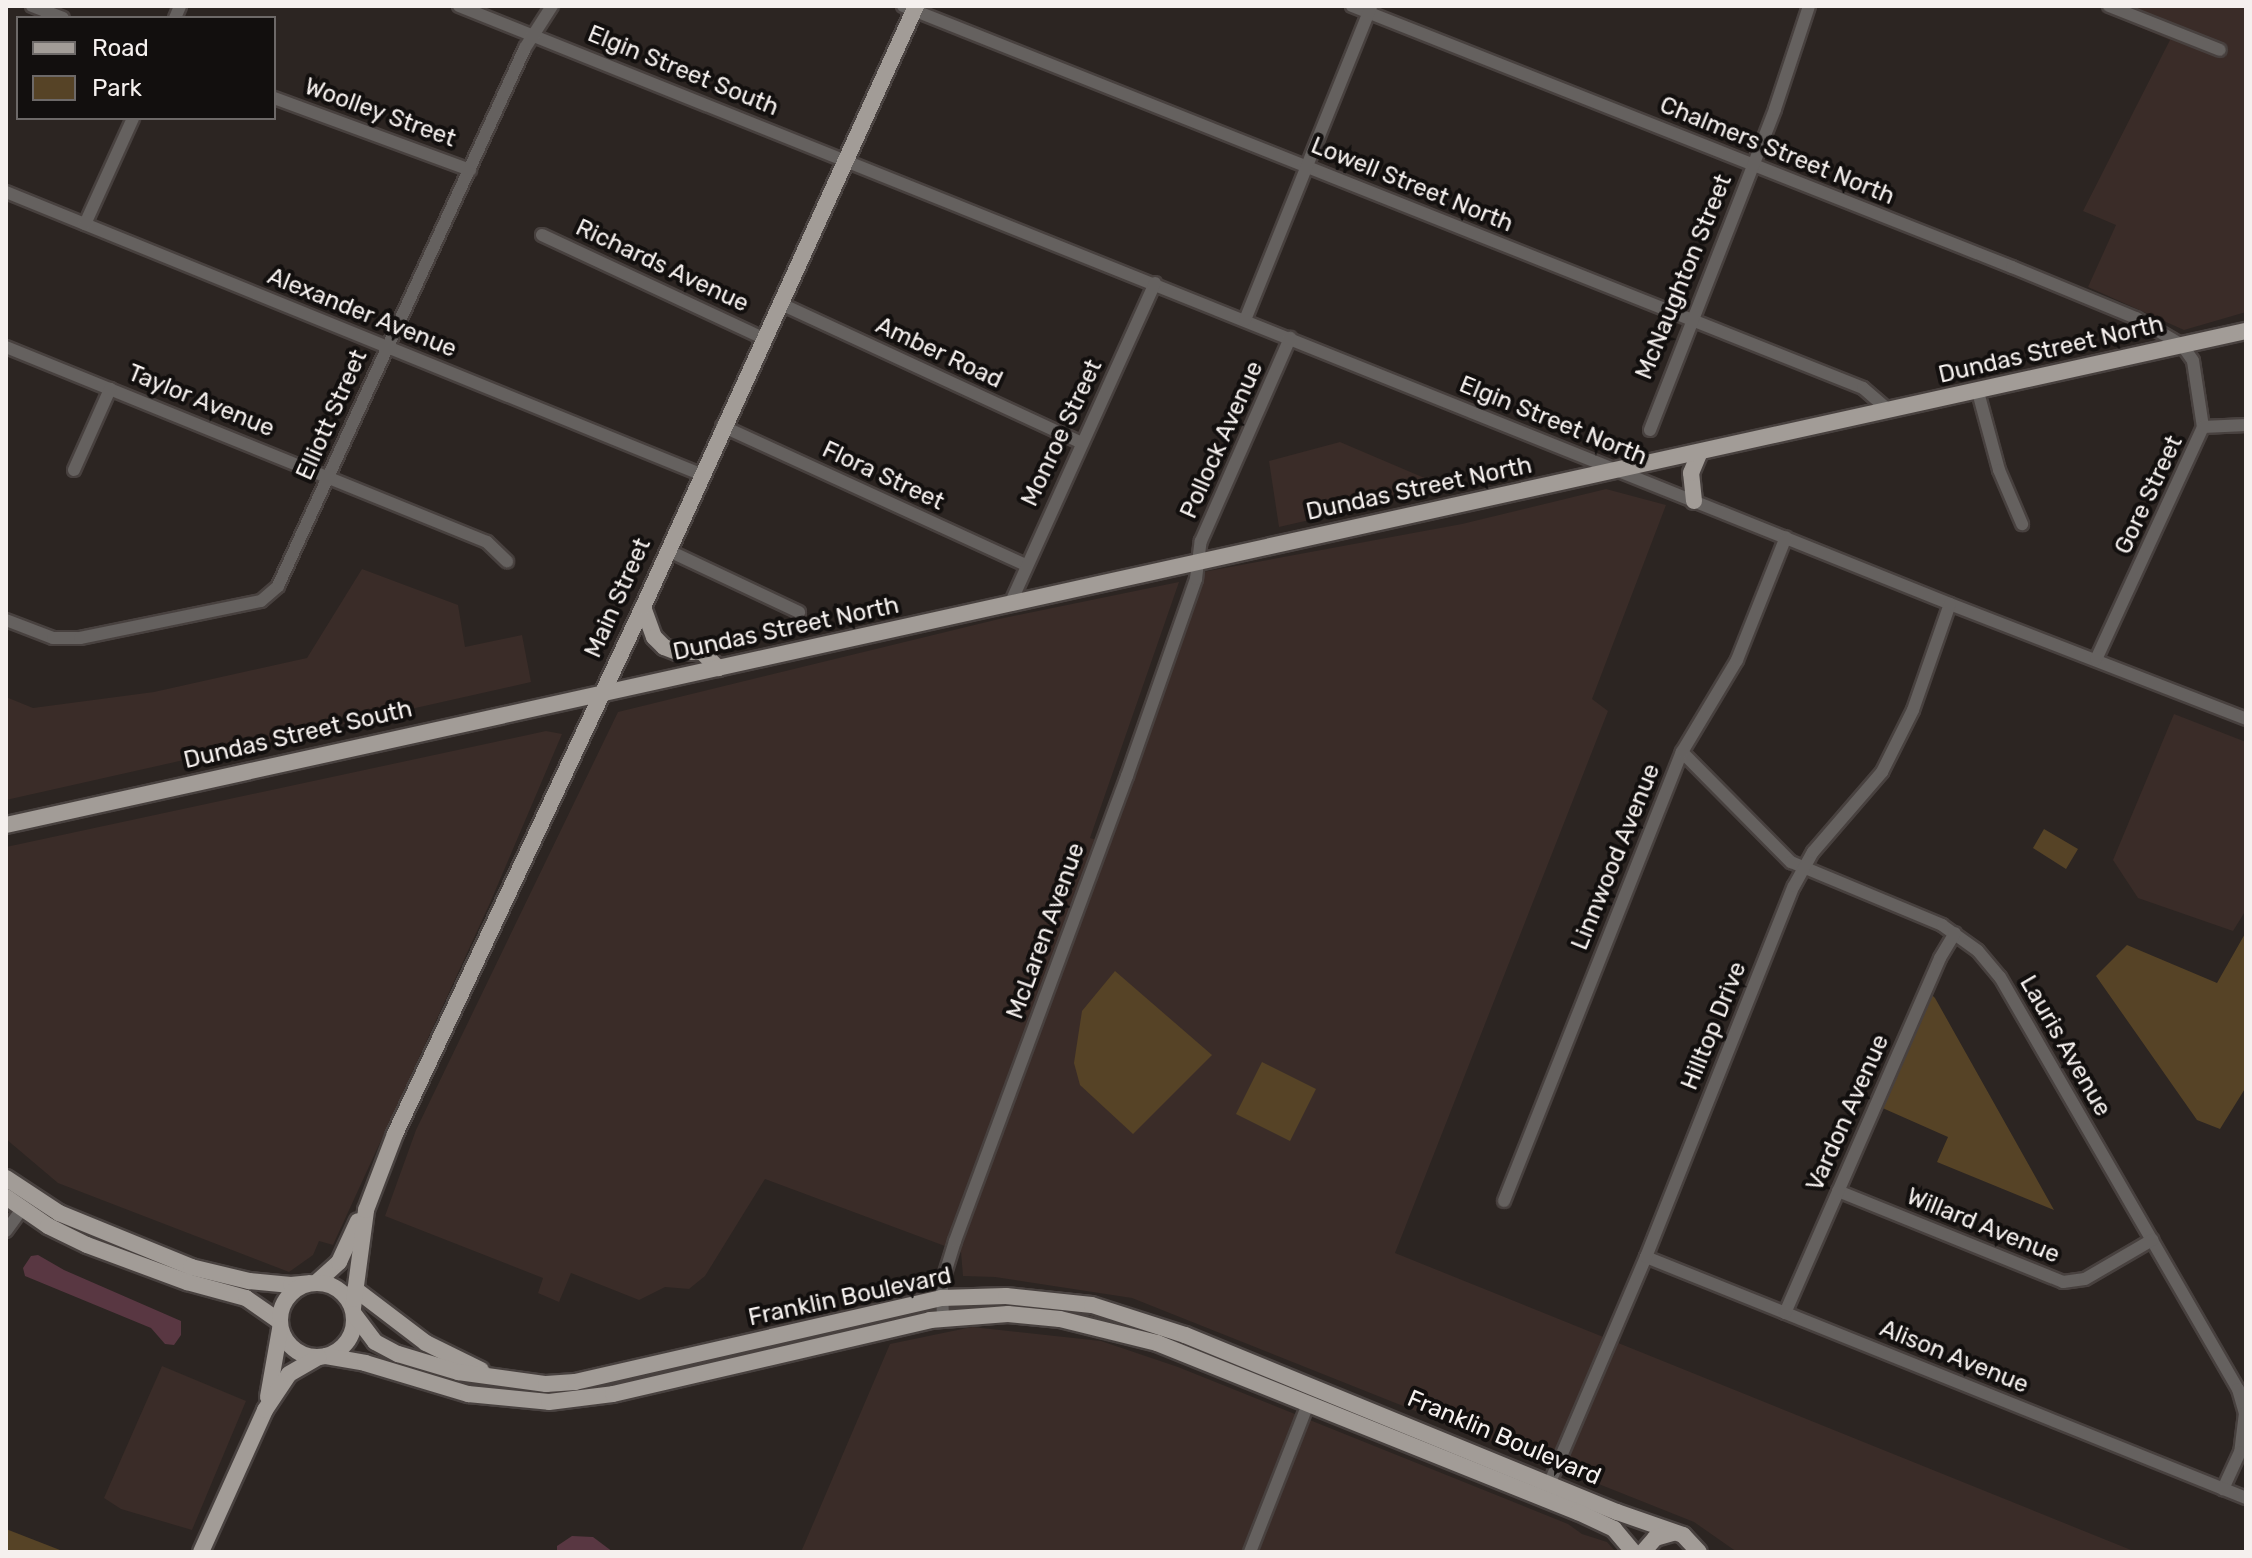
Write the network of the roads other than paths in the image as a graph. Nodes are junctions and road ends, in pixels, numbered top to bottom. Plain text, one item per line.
1 (32, 6) edge
2 (459, 6) edge
3 (552, 6) edge
4 (1352, 6) edge
5 (1809, 6) edge
6 (911, 8) edge
7 (2117, 8) edge
8 (1370, 9) edge
9 (58, 16) edge
10 (535, 35) junction
11 (2220, 50) dead end
12 (276, 99) edge
13 (132, 120) edge
14 (845, 159) junction
15 (1752, 165) junction
16 (1307, 167) junction
17 (470, 170) junction
18 (6, 192) edge
19 (85, 224) junction
20 (542, 235) dead end
21 (1155, 283) junction
22 (779, 303) junction
23 (1245, 320) junction
24 (1691, 320) junction
25 (2246, 331) edge
26 (763, 338) junction
27 (1290, 338) junction
28 (2182, 345) junction
29 (6, 347) edge
30 (387, 347) junction
31 (110, 389) junction
32 (1978, 392) junction
33 (1888, 410) junction
34 (2246, 425) edge
35 (722, 426) junction
36 (2203, 427) junction
37 (1650, 430) dead end
38 (1082, 443) junction
39 (1699, 454) junction
40 (74, 470) dead end
41 (1618, 471) junction
42 (700, 474) junction
43 (329, 477) junction
44 (1694, 501) junction
45 (2022, 524) dead end
46 (1786, 537) junction
47 (667, 550) junction
48 (507, 561) dead end
49 (1198, 561) junction
50 (1025, 565) junction
51 (1011, 602) junction
52 (1950, 604) junction
53 (643, 607) junction
54 (799, 612) dead end
55 (6, 620) edge
56 (2096, 660) junction
57 (718, 668) junction
58 (601, 692) junction
59 (2246, 719) edge
60 (1682, 752) junction
61 (6, 825) edge
62 (1802, 869) junction
63 (1955, 933) junction
64 (6, 1178) edge
65 (1838, 1191) junction
66 (6, 1197) edge
67 (1504, 1201) dead end
68 (21, 1210) junction
69 (366, 1210) junction
70 (6, 1231) edge
71 (2152, 1240) junction
72 (1646, 1257) junction
73 (313, 1282) junction
74 (355, 1289) junction
75 (941, 1298) junction
76 (353, 1311) junction
77 (1785, 1313) junction
78 (943, 1318) junction
79 (280, 1325) junction
80 (322, 1356) junction
81 (504, 1380) junction
82 (1308, 1404) junction
83 (265, 1410) junction
84 (1550, 1482) junction
85 (2223, 1489) junction
86 (2246, 1498) edge
87 (1673, 1533) junction
88 (201, 1552) edge
89 (1250, 1552) edge
90 (1633, 1552) edge
91 (1643, 1552) edge
92 (1699, 1552) edge

1 - 9 street
2 - 10 street, Elgin Street South
3 - 10 street, Elliott Street
4 - 8 street, Chalmers Street North
5 - 15 street, McNaughton Street
6 - 14 main road, Main Street
6 - 16 street, Lowell Street North
7 - 11 street
8 - 15 street, Chalmers Street North
8 - 16 street
10 - 14 street, Elgin Street South
10 - 17 street, Elliott Street
12 - 17 street, Woolley Street
13 - 19 street
14 - 21 street, Elgin Street North
14 - 22 main road, Main Street
15 - 24 street, McNaughton Street
15 - 28 street, Chalmers Street North
16 - 23 street
16 - 24 street, Lowell Street North
17 - 30 street, Elliott Street
18 - 19 street, Alexander Avenue
19 - 30 street, Alexander Avenue
20 - 26 street, Richards Avenue
21 - 23 street, Elgin Street North
21 - 38 street, Monroe Street
22 - 26 main road, Main Street
22 - 38 street, Amber Road
23 - 27 street, Elgin Street North
24 - 33 street, Lowell Street North
24 - 37 street, McNaughton Street
25 - 28 main road, Dundas Street North
26 - 35 main road, Main Street
27 - 41 street, Elgin Street North
27 - 49 street, Pollock Avenue
28 - 32 main road, Dundas Street North
28 - 36 street, Gore Street
29 - 31 street, Taylor Avenue
30 - 42 street, Alexander Avenue
30 - 43 street, Elliott Street
31 - 40 street
31 - 43 street, Taylor Avenue
32 - 33 main road, Dundas Street North
32 - 45 street
33 - 39 main road, Dundas Street North
34 - 36 street
35 - 42 main road, Main Street
35 - 50 street, Flora Street
36 - 56 street, Gore Street
38 - 50 street, Monroe Street
39 - 41 main road, Dundas Street North
39 - 44 main road
41 - 44 street, Elgin Street North
41 - 49 main road, Dundas Street North
42 - 47 main road, Main Street
43 - 48 street, Taylor Avenue
43 - 55 street, Elliott Street
44 - 46 street, Elgin Street North
46 - 52 street, Elgin Street North
46 - 60 street, Linnwood Avenue
47 - 53 main road, Main Street
47 - 54 street
49 - 51 main road, Dundas Street North
49 - 75 street, McLaren Avenue
50 - 51 street, Monroe Street
51 - 57 main road, Dundas Street North
52 - 56 street, Elgin Street North
52 - 62 street, Hilltop Drive
53 - 57 main road
53 - 58 main road, Main Street
56 - 59 street, Elgin Street North
57 - 58 main road, Dundas Street North
58 - 61 main road, Dundas Street South
58 - 69 main road, Main Street
60 - 62 street, Lauris Avenue
60 - 67 street, Linnwood Avenue
62 - 63 street, Lauris Avenue
62 - 72 street, Hilltop Drive
63 - 65 street, Vardon Avenue
63 - 71 street, Lauris Avenue
64 - 73 main road
65 - 71 street, Willard Avenue
65 - 77 street, Vardon Avenue
66 - 68 main road
68 - 70 street
68 - 79 main road
69 - 73 main road, Main Street
69 - 74 main road, Main Street
71 - 85 street, Lauris Avenue
72 - 77 street, Alison Avenue
72 - 84 street, Hilltop Drive
73 - 76 main road
73 - 79 main road
74 - 76 main road, Main Street
74 - 81 main road
75 - 78 street, McLaren Avenue
75 - 81 main road, Franklin Boulevard
75 - 84 main road, Franklin Boulevard
76 - 80 main road
76 - 81 main road, Franklin Boulevard
77 - 85 street, Alison Avenue
78 - 80 main road, Franklin Boulevard
78 - 82 main road, Franklin Boulevard
79 - 80 main road
79 - 83 main road
80 - 83 main road
82 - 89 street
82 - 90 main road, Franklin Boulevard
83 - 88 main road
84 - 87 main road, Franklin Boulevard
85 - 86 street, Alison Avenue
87 - 91 main road
87 - 92 main road, Franklin Boulevard

